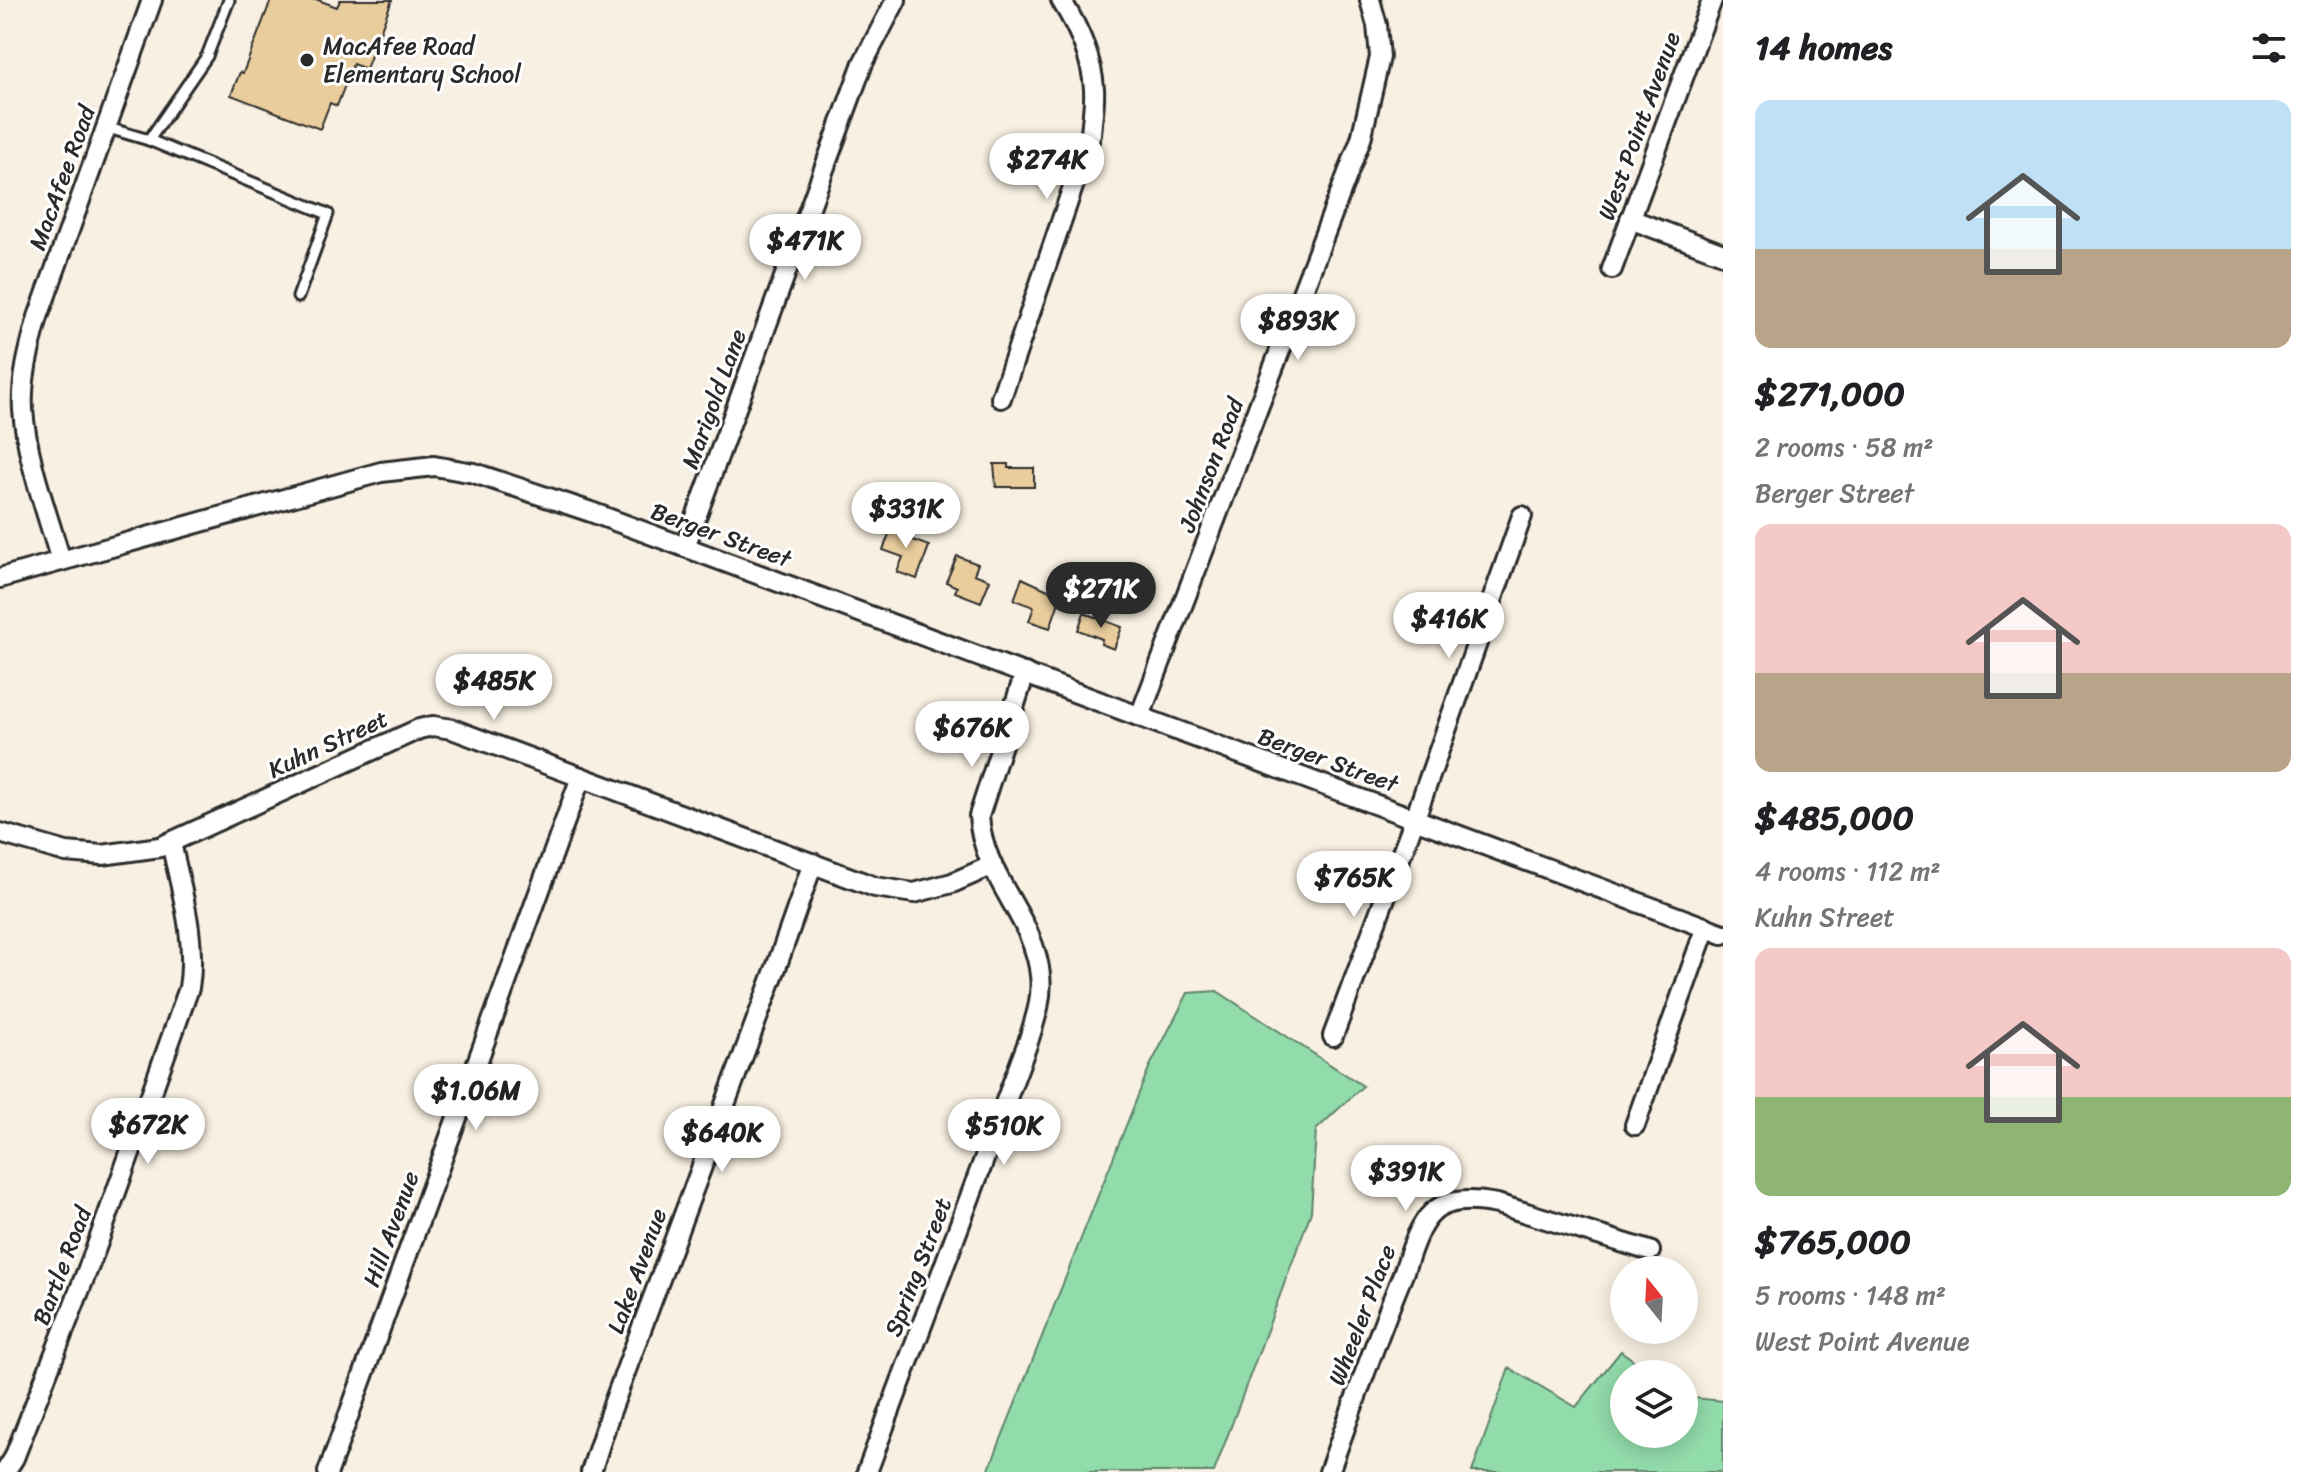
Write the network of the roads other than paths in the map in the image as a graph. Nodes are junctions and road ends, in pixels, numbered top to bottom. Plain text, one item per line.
1 (152, 0) edge
2 (229, 0) edge
3 (896, 0) edge
4 (1061, 0) edge
5 (1370, 0) edge
6 (1712, 0) edge
7 (105, 127) junction
8 (149, 140) junction
9 (1630, 219) junction
10 (1723, 254) edge
11 (1612, 269) dead end
12 (298, 297) dead end
13 (1001, 398) dead end
14 (1522, 516) dead end
15 (685, 547) junction
16 (61, 561) junction
17 (0, 578) edge
18 (1025, 673) junction
19 (1140, 716) junction
20 (581, 777) junction
21 (1415, 818) junction
22 (0, 833) edge
23 (171, 842) junction
24 (813, 863) junction
25 (991, 866) junction
26 (1714, 930) edge
27 (1333, 1036) dead end
28 (1635, 1125) dead end
29 (1650, 1251) dead end
30 (5, 1472) edge
31 (328, 1472) edge
32 (591, 1472) edge
33 (867, 1472) edge
34 (1329, 1472) edge

1 - 7 street, MacAfee Road
2 - 8 lane
3 - 15 street, Marigold Lane
4 - 13 street
5 - 19 street, Johnson Road
6 - 9 street, West Point Avenue
7 - 8 lane
7 - 16 street, MacAfee Road
8 - 12 lane
9 - 10 street
9 - 11 street, West Point Avenue
14 - 21 street
15 - 16 street, Berger Street
15 - 18 street, Berger Street
16 - 17 street, Berger Street
18 - 19 street, Berger Street
18 - 25 street, Spring Street
19 - 21 street, Berger Street
20 - 23 street, Kuhn Street
20 - 24 street, Kuhn Street
20 - 31 street, Hill Avenue
21 - 26 street, Berger Street
21 - 27 street
22 - 23 street, Kuhn Street
23 - 30 street, Bartle Road
24 - 25 street, Kuhn Street
24 - 32 street, Lake Avenue
25 - 33 street, Spring Street
26 - 28 street
29 - 34 street, Wheeler Place

